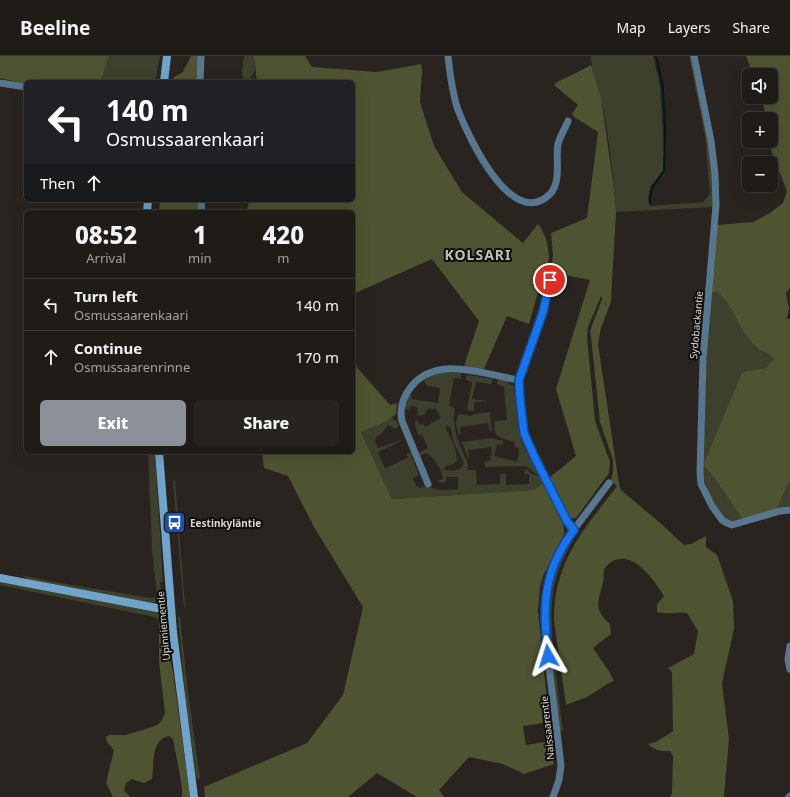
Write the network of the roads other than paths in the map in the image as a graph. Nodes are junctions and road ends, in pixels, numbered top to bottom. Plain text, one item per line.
1 (167, 56) edge
2 (201, 56) edge
3 (448, 56) edge
4 (694, 56) edge
5 (164, 80) edge
6 (200, 80) edge
7 (0, 83) edge
8 (24, 87) edge
9 (568, 121) dead end
10 (550, 280) dead end
11 (519, 380) junction
12 (159, 454) edge
13 (609, 483) dead end
14 (428, 484) dead end
15 (790, 510) edge
16 (574, 530) junction
17 (0, 578) edge
18 (171, 610) junction
19 (790, 646) edge
20 (790, 669) edge
21 (194, 797) edge
22 (554, 797) edge

1 - 5 main road
2 - 6 street
3 - 9 street
4 - 15 street, Sydobackantie
7 - 8 street
10 - 11 street
11 - 14 street
11 - 16 street
12 - 18 main road, Upinniementie
13 - 16 street, Naissaarentie
16 - 22 street, Naissaarentie
17 - 18 main road
18 - 21 main road, Upinniementie
19 - 20 street

